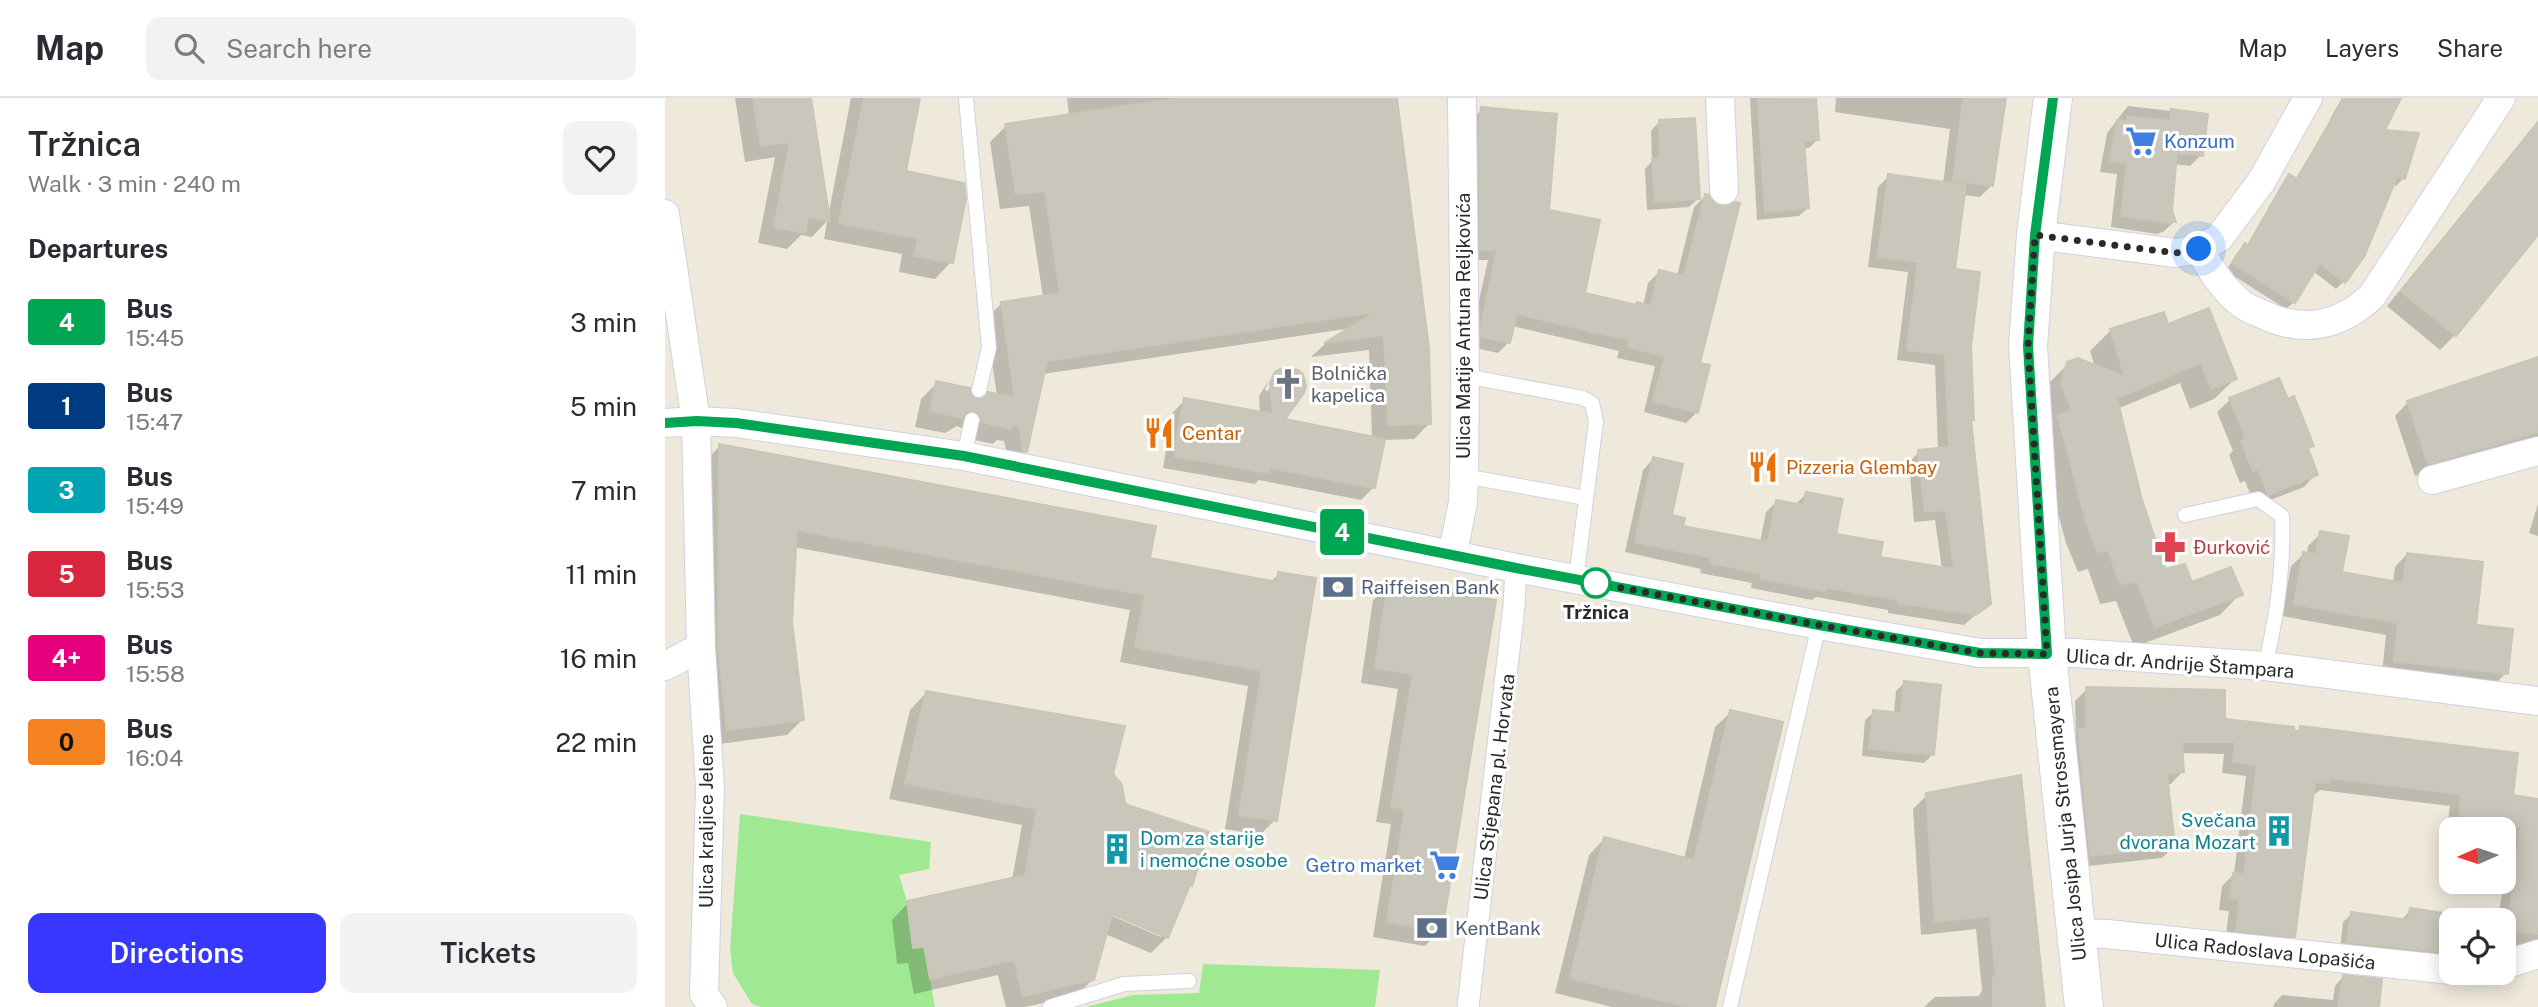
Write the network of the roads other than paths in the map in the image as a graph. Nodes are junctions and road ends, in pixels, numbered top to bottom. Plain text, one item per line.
1 (966, 98) edge
2 (1461, 98) edge
3 (1720, 98) edge
4 (2053, 98) edge
5 (2308, 98) edge
6 (2501, 98) edge
7 (1724, 190) dead end
8 (665, 214) edge
9 (2035, 235) junction
10 (2199, 249) junction
11 (1465, 376) junction
12 (979, 390) dead end
13 (972, 420) dead end
14 (697, 421) junction
15 (665, 423) edge
16 (2538, 451) edge
17 (964, 456) junction
18 (1464, 476) junction
19 (2433, 480) dead end
20 (1586, 498) junction
21 (2185, 514) dead end
22 (1453, 553) junction
23 (1516, 568) junction
24 (1576, 579) junction
25 (1819, 625) junction
26 (701, 648) junction
27 (2047, 654) junction
28 (665, 666) edge
29 (2265, 666) junction
30 (2538, 701) edge
31 (2078, 933) junction
32 (2538, 954) edge
33 (2516, 961) edge
34 (2439, 969) edge
35 (1189, 981) dead end
36 (705, 1003) edge
37 (1050, 1007) edge
38 (1468, 1007) edge
39 (1730, 1007) edge
40 (2084, 1007) edge

1 - 12 lane
2 - 11 street, Ulica Matije Antuna Reljkovića
3 - 7 street
4 - 9 main road, Ulica Josipa Jurja Strossmayera
5 - 10 street
6 - 10 street
8 - 14 street, Ulica kraljice Jelene
9 - 10 street
9 - 27 main road, Ulica Josipa Jurja Strossmayera
11 - 18 street, Ulica Matije Antuna Reljkovića
11 - 20 lane
13 - 17 lane
14 - 15 street, Ulica dr. Andrije Štampara
14 - 17 street, Ulica dr. Andrije Štampara
14 - 26 street, Ulica kraljice Jelene
16 - 19 street
17 - 22 street, Ulica dr. Andrije Štampara
18 - 20 lane
18 - 22 street, Ulica Matije Antuna Reljkovića
20 - 24 lane
21 - 29 lane
22 - 23 street, Ulica dr. Andrije Štampara
23 - 24 street, Ulica dr. Andrije Štampara
23 - 38 street, Ulica Stjepana pl. Horvata
24 - 25 street, Ulica dr. Andrije Štampara
25 - 27 street, Ulica dr. Andrije Štampara
25 - 39 lane
26 - 28 street
26 - 36 street, Ulica kraljice Jelene
27 - 29 street, Ulica dr. Andrije Štampara
27 - 31 main road, Ulica Josipa Jurja Strossmayera
29 - 30 street, Ulica dr. Andrije Štampara
31 - 34 street, Ulica Radoslava Lopašića
31 - 40 main road, Ulica Josipa Jurja Strossmayera
32 - 33 street
35 - 37 lane

